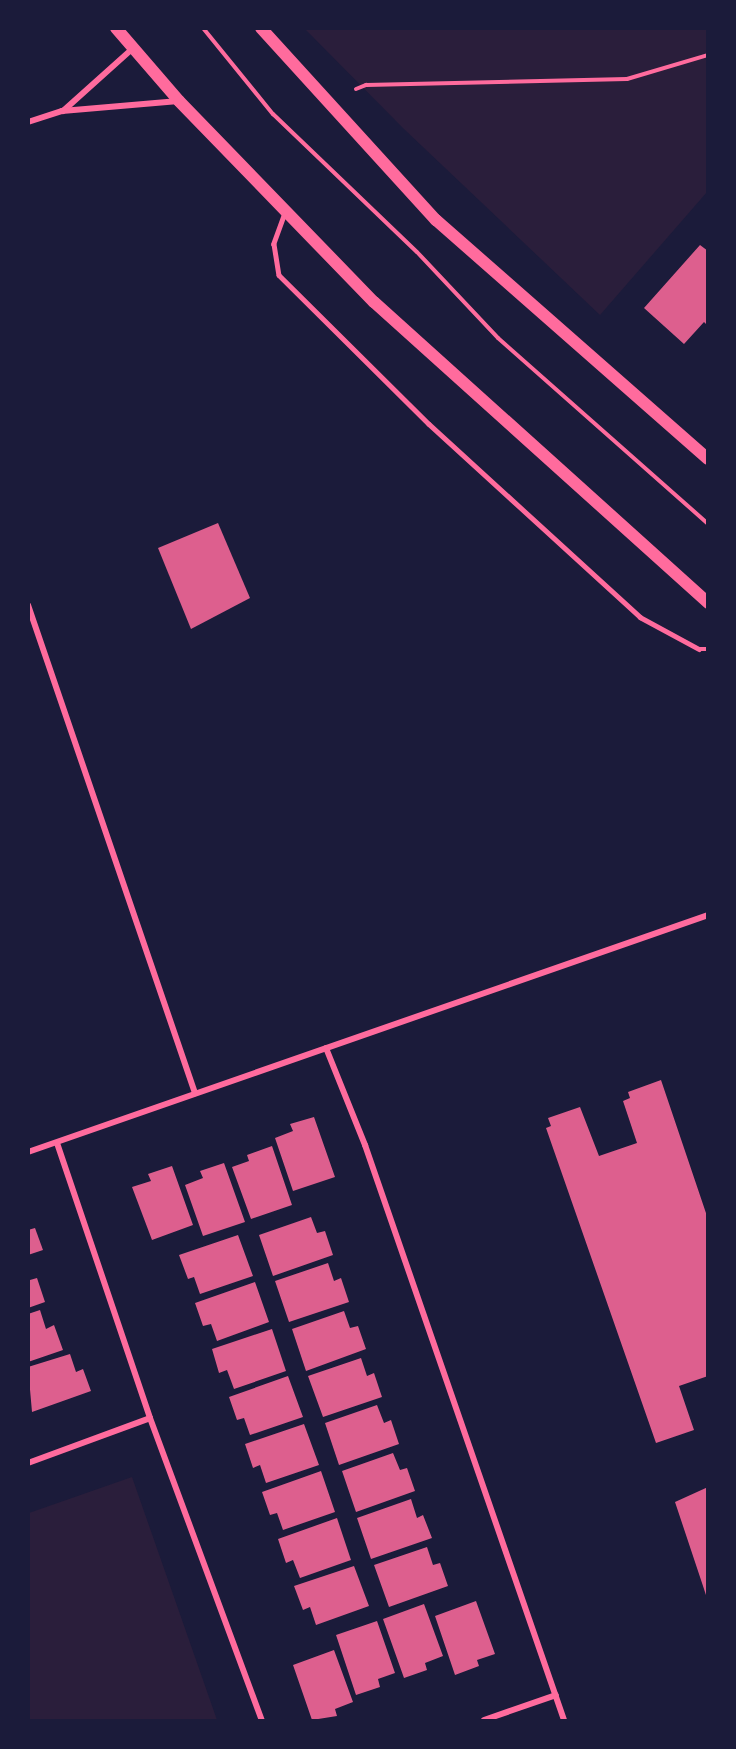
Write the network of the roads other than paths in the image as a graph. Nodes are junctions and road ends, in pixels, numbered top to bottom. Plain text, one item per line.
1 (116, 28) edge
2 (261, 28) edge
3 (132, 50) junction
4 (179, 101) junction
5 (62, 111) junction
6 (28, 122) edge
7 (285, 210) junction
8 (708, 459) edge
9 (708, 603) edge
10 (28, 605) edge
11 (708, 649) edge
12 (708, 915) edge
13 (326, 1048) junction
14 (195, 1093) junction
15 (57, 1143) junction
16 (28, 1152) edge
17 (150, 1418) junction
18 (28, 1462) edge
19 (556, 1695) junction
20 (262, 1720) edge
21 (484, 1720) edge
22 (564, 1720) edge

1 - 3 main road
2 - 8 main road
3 - 4 main road
3 - 5 street
4 - 5 street
4 - 7 main road
5 - 6 street
7 - 9 main road
7 - 11 lane
10 - 14 street
12 - 13 street
13 - 14 street
13 - 19 street
14 - 15 street
15 - 16 street
15 - 17 street
17 - 18 street
17 - 20 street
19 - 21 street
19 - 22 street

